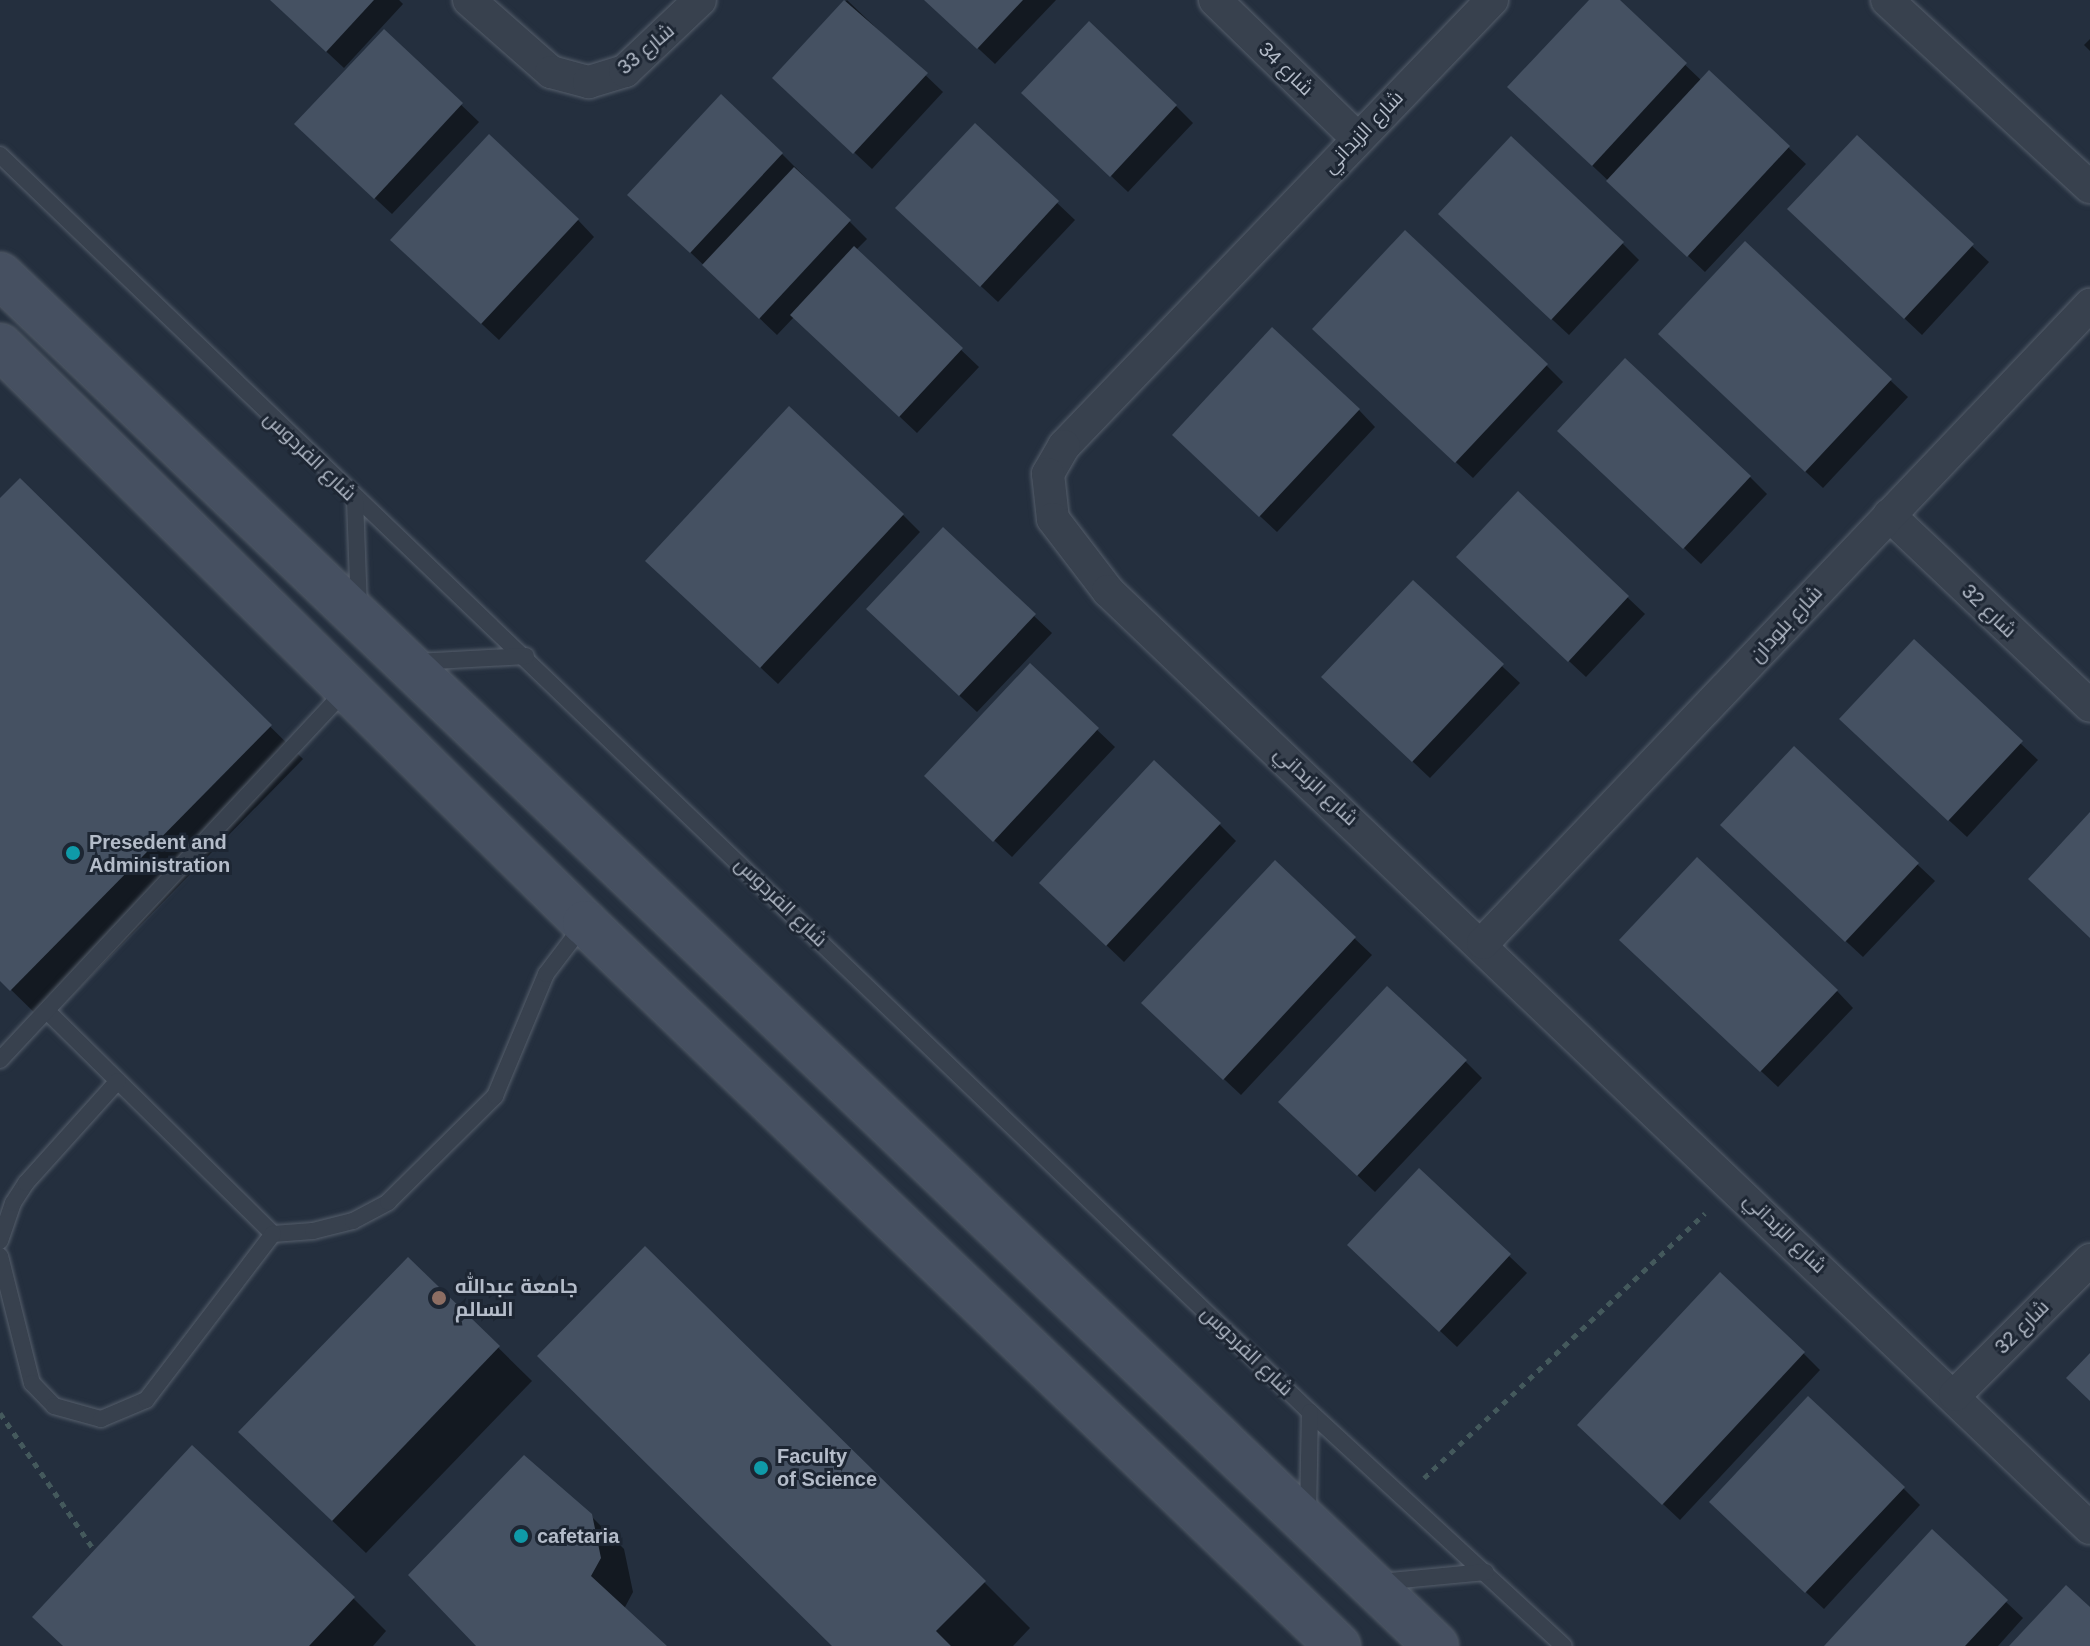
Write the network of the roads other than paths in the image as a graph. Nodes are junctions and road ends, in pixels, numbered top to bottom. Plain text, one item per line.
1 (469, 0) edge
2 (700, 0) edge
3 (1215, 0) edge
4 (1492, 0) edge
5 (1887, 0) edge
6 (1357, 138) junction
7 (0, 155) edge
8 (2090, 187) edge
9 (0, 275) edge
10 (2090, 305) edge
11 (0, 346) edge
12 (355, 500) junction
13 (1889, 515) junction
14 (359, 621) junction
15 (526, 656) junction
16 (404, 663) junction
17 (349, 687) junction
18 (2090, 706) edge
19 (585, 923) junction
20 (1483, 943) junction
21 (47, 1011) junction
22 (0, 1060) edge
23 (118, 1081) junction
24 (273, 1234) junction
25 (0, 1241) edge
26 (0, 1256) edge
27 (2090, 1260) edge
28 (1955, 1395) junction
29 (1310, 1412) junction
30 (1308, 1524) junction
31 (2090, 1528) edge
32 (1486, 1572) junction
33 (1369, 1583) junction
34 (1338, 1646) edge
35 (1436, 1646) edge
36 (1564, 1646) edge

1 - 2 street, شارع 33
3 - 6 street, شارع 34
4 - 6 street, شارع الزبداني
5 - 8 street
6 - 20 street, شارع الزبداني
7 - 12 lane, شارع الفردوس
9 - 14 street
10 - 13 street, شارع بلودان
11 - 17 street
12 - 14 lane
12 - 15 lane, شارع الفردوس
13 - 18 street, شارع 32
13 - 20 street, شارع بلودان
14 - 16 street
15 - 16 lane
15 - 29 lane, شارع الفردوس
16 - 30 street
17 - 19 street
17 - 21 lane
19 - 24 lane
19 - 34 street
20 - 28 street, شارع الزبداني
21 - 22 lane
21 - 23 lane
23 - 24 lane
23 - 25 lane
24 - 26 lane
27 - 28 street, شارع 32
28 - 31 street, شارع الزبداني
29 - 30 lane
29 - 32 lane, شارع الفردوس
30 - 33 street
32 - 33 lane
32 - 36 lane, شارع الفردوس
33 - 35 street

